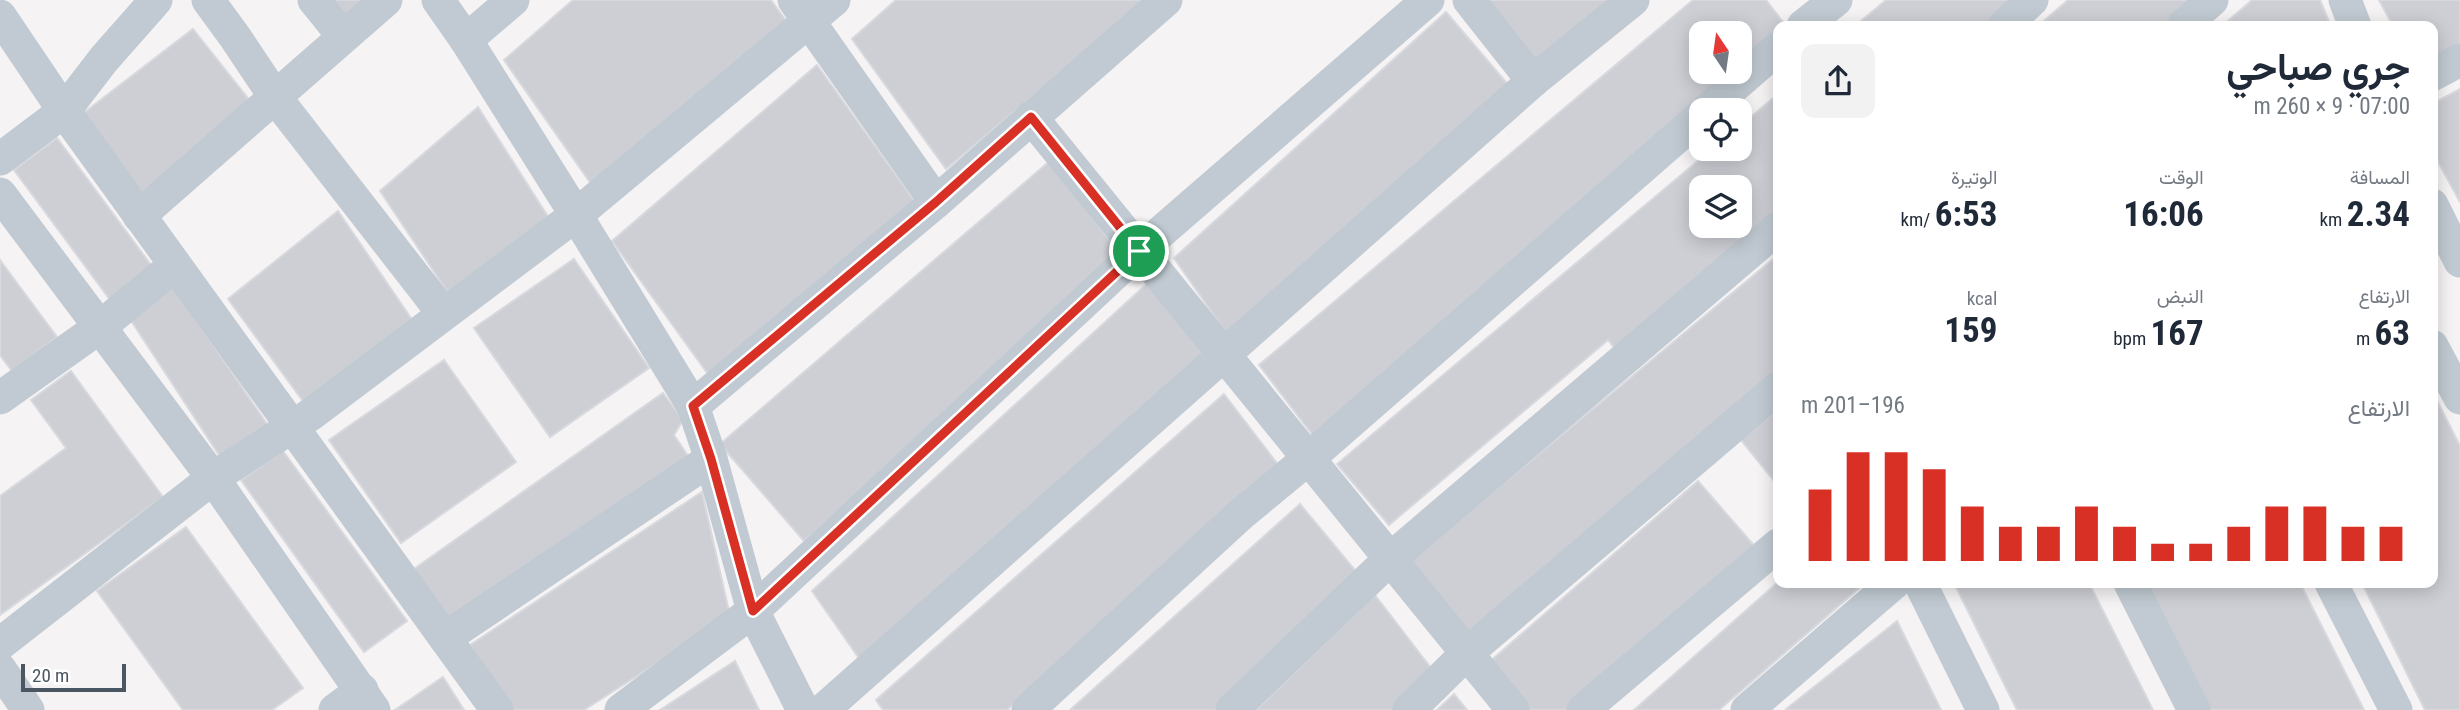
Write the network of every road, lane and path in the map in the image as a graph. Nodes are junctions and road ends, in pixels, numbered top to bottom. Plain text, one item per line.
1 (156, 0) edge
2 (208, 0) edge
3 (314, 0) edge
4 (386, 0) edge
5 (438, 0) edge
6 (513, 0) edge
7 (834, 0) edge
8 (1166, 0) edge
9 (1428, 0) edge
10 (1469, 0) edge
11 (1633, 0) edge
12 (1836, 0) edge
13 (2032, 0) edge
14 (2212, 0) edge
15 (2345, 0) edge
16 (802, 11) edge
17 (0, 16) edge
18 (1804, 19) edge
19 (2009, 21) edge
20 (2189, 21) edge
21 (2353, 21) edge
22 (344, 36) junction
23 (466, 40) junction
24 (1773, 52) edge
25 (2460, 60) edge
26 (2438, 72) edge
27 (1533, 81) junction
28 (275, 97) junction
29 (1721, 98) edge
30 (64, 111) junction
31 (1031, 117) junction
32 (1689, 126) edge
33 (0, 159) edge
34 (0, 194) edge
35 (936, 202) junction
36 (576, 215) junction
37 (139, 216) junction
38 (2438, 217) edge
39 (1773, 232) edge
40 (1139, 251) junction
41 (2459, 257) edge
42 (175, 265) junction
43 (443, 313) junction
44 (100, 327) junction
45 (1224, 354) junction
46 (2438, 357) edge
47 (1773, 392) edge
48 (0, 398) edge
49 (2460, 398) edge
50 (693, 406) junction
51 (291, 426) junction
52 (1309, 458) junction
53 (711, 459) junction
54 (212, 478) junction
55 (1773, 549) edge
56 (1390, 559) junction
57 (1889, 588) edge
58 (1922, 588) edge
59 (2133, 588) edge
60 (2334, 588) edge
61 (753, 611) junction
62 (445, 638) junction
63 (0, 644) edge
64 (1467, 653) junction
65 (0, 669) edge
66 (368, 700) edge
67 (1759, 706) edge
68 (28, 710) edge
69 (335, 710) edge
70 (497, 710) edge
71 (621, 710) edge
72 (803, 710) edge
73 (823, 710) edge
74 (1028, 710) edge
75 (1232, 710) edge
76 (1409, 710) edge
77 (1513, 710) edge
78 (1583, 710) edge
79 (1983, 710) edge
80 (2194, 710) edge
81 (2396, 710) edge

1 - 30 street
2 - 28 street
3 - 22 street
4 - 22 street
5 - 23 street
6 - 23 street
7 - 16 street
8 - 31 street
9 - 40 street
10 - 27 street
11 - 27 street
12 - 18 street
13 - 19 street
14 - 20 street
15 - 21 street
16 - 35 street
16 - 36 street
17 - 30 street
22 - 28 street
23 - 36 street
24 - 29 street
25 - 26 street
27 - 45 street
28 - 37 street
28 - 43 street
30 - 33 street
30 - 37 street
31 - 35 street
31 - 40 street
32 - 52 street
34 - 44 street
35 - 50 street
36 - 43 street
36 - 50 street
37 - 42 street
38 - 41 street
39 - 56 street
40 - 45 street
40 - 61 street
42 - 44 street
42 - 51 street
43 - 51 street
44 - 48 street
44 - 54 street
45 - 52 street
45 - 73 street
46 - 49 street
47 - 64 street
50 - 53 street
51 - 54 street
51 - 62 street
52 - 56 street
52 - 74 street
53 - 61 street
53 - 62 street
54 - 63 street
54 - 66 street
55 - 78 street
56 - 64 street
56 - 75 street
57 - 67 street
58 - 79 street
59 - 80 street
60 - 81 street
61 - 71 street
61 - 72 street
62 - 70 street
64 - 76 street
64 - 77 street
65 - 68 street
66 - 69 street

